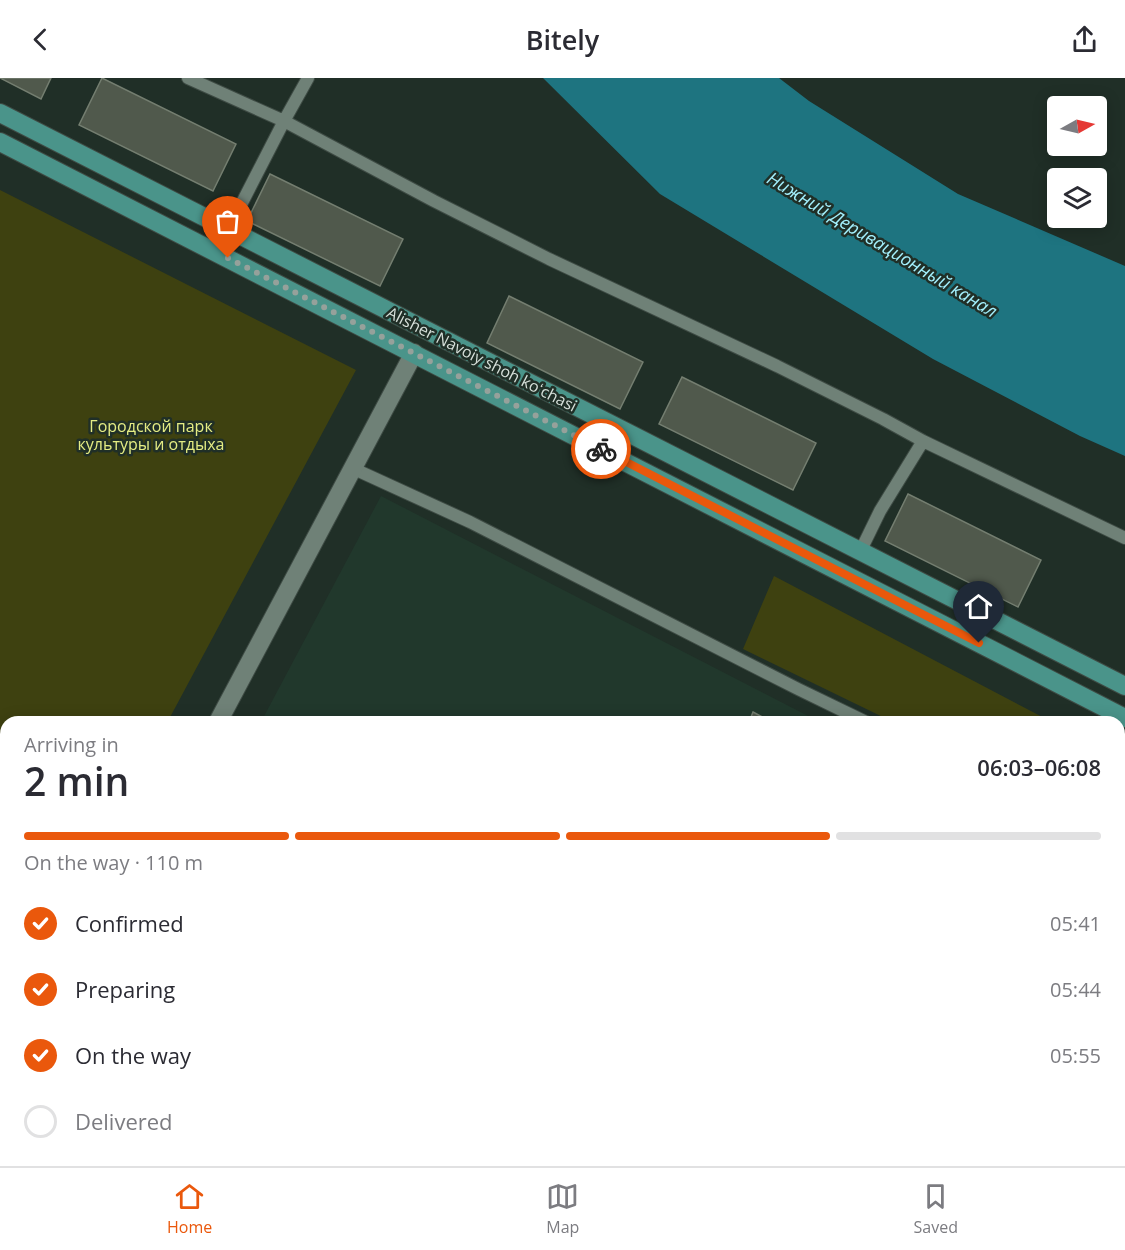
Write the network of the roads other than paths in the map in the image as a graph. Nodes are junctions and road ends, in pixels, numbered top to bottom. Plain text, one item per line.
1 (188, 78) edge
2 (308, 78) edge
3 (0, 113) edge
4 (284, 121) junction
5 (0, 141) edge
6 (228, 230) junction
7 (425, 330) junction
8 (414, 353) junction
9 (923, 441) junction
10 (352, 468) junction
11 (1125, 538) edge
12 (860, 552) junction
13 (1125, 686) edge
14 (221, 716) edge
15 (854, 716) edge
16 (1121, 716) edge

1 - 4 lane
2 - 4 lane
3 - 6 main road, Alisher Navoiy shoh koʻchasi
4 - 6 lane
4 - 9 lane
5 - 8 main road, Alisher Navoiy shoh koʻchasi
6 - 7 main road, Alisher Navoiy shoh koʻchasi
7 - 8 main road
7 - 12 main road, Alisher Navoiy shoh koʻchasi
8 - 10 street
8 - 16 main road, Alisher Navoiy shoh koʻchasi
9 - 11 lane
9 - 12 lane
10 - 14 street
10 - 15 lane
12 - 13 main road, Alisher Navoiy shoh koʻchasi

